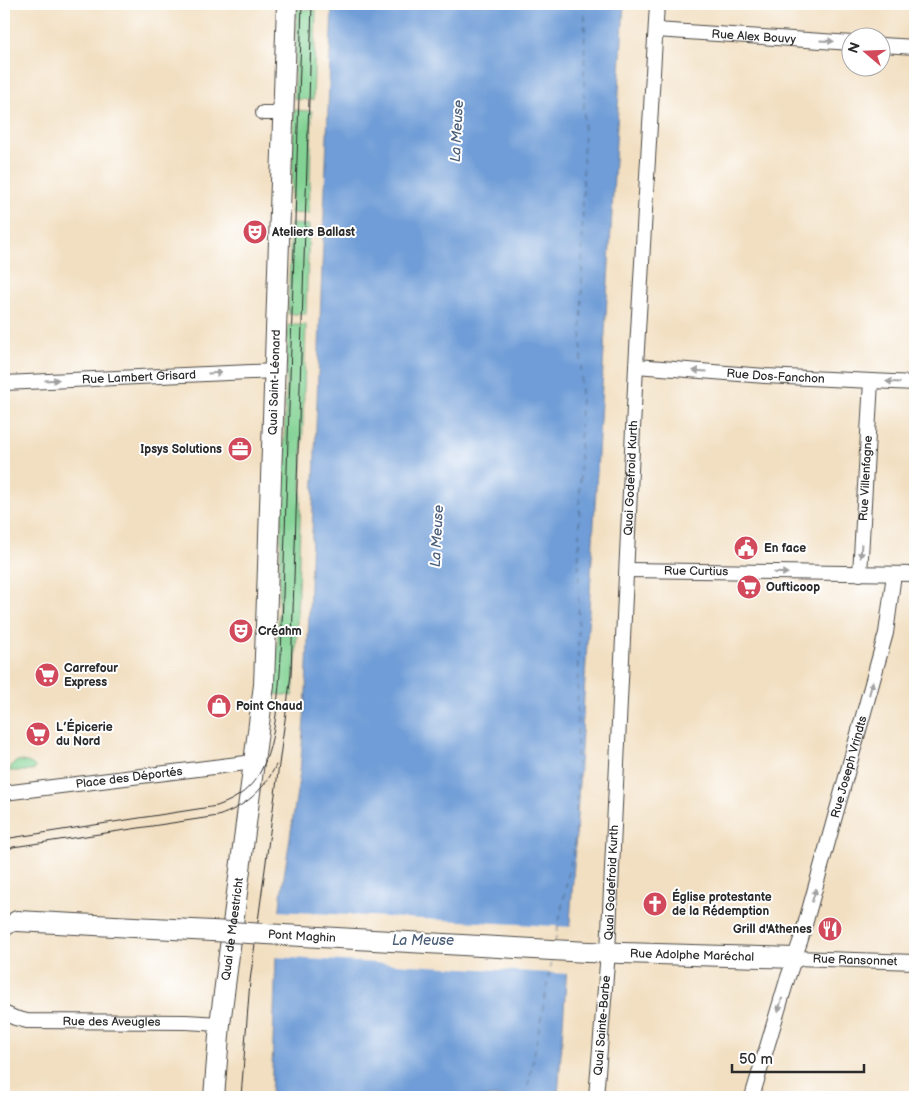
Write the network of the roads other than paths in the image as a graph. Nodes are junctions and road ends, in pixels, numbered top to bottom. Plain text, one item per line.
1 (286, 4) edge
2 (657, 4) edge
3 (656, 30) junction
4 (842, 42) edge
5 (892, 46) edge
6 (915, 47) edge
7 (263, 113) dead end
8 (283, 113) junction
9 (636, 366) junction
10 (275, 371) junction
11 (871, 380) junction
12 (4, 383) edge
13 (915, 383) edge
14 (627, 570) junction
15 (860, 574) junction
16 (894, 574) junction
17 (915, 574) edge
18 (254, 762) junction
19 (4, 793) edge
20 (15, 924) edge
21 (588, 952) joint
22 (608, 952) junction
23 (795, 958) junction
24 (915, 962) edge
25 (4, 1013) edge
26 (220, 1024) junction
27 (214, 1097) edge
28 (596, 1097) edge
29 (752, 1097) edge

1 - 8 main road, Quai Saint-Léonard
2 - 3 street, Quai Godefroid Kurth
3 -> 4 street, Rue Alex Bouvy
3 - 9 street, Quai Godefroid Kurth
5 - 6 street
7 - 8 street
8 - 10 main road, Quai Saint-Léonard
11 -> 9 street, Rue Dos-Fanchon
9 - 14 street, Quai Godefroid Kurth
12 -> 10 street, Rue Lambert Grisard
10 - 18 main road, Quai Saint-Léonard
13 -> 11 street, Rue Dos-Fanchon
11 -> 15 street, Rue Villenfagne
14 -> 15 street, Rue Curtius
14 - 22 street, Quai Godefroid Kurth
15 - 16 street, Rue Curtius
16 - 17 street, Rue Curtius
23 -> 16 street, Rue Joseph Vrindts
18 - 19 street, Place des Déportés
18 - 26 main road, Quai de Maestricht
20 - 21 main road, Pont Maghin, bridge
21 - 22 main road, Rue Adolphe Maréchal
22 - 23 main road, Rue Adolphe Maréchal
22 - 28 street, Quai Sainte-Barbe
23 - 24 street, Rue Ransonnet
23 -> 29 street, Rue Joseph Vrindts
25 - 26 street, Rue des Aveugles
26 - 27 main road, Quai de Maestricht

